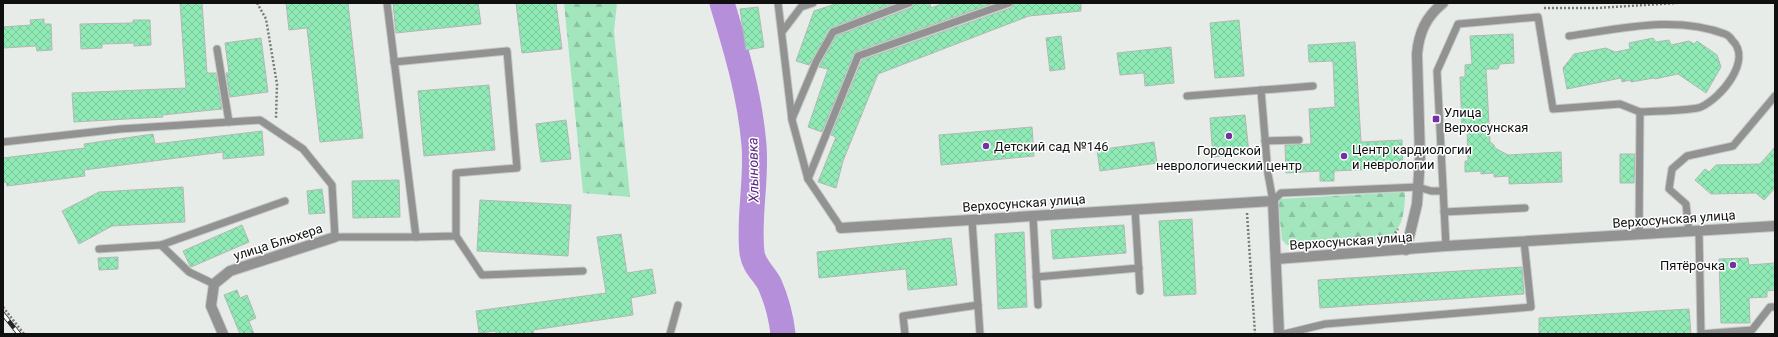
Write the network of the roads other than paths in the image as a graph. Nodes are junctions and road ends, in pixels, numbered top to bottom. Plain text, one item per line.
1 (387, 3) edge
2 (778, 3) edge
3 (813, 3) edge
4 (909, 3) edge
5 (1009, 3) edge
6 (1443, 3) edge
7 (782, 32) junction
8 (1569, 36) dead end
9 (217, 49) dead end
10 (394, 62) junction
11 (1313, 86) dead end
12 (1261, 90) junction
13 (1187, 96) dead end
14 (1775, 96) edge
15 (1640, 112) junction
16 (792, 120) junction
17 (229, 122) junction
18 (1299, 140) dead end
19 (1265, 141) junction
20 (3, 142) edge
21 (808, 179) junction
22 (1418, 187) junction
23 (1443, 191) junction
24 (285, 201) dead end
25 (1273, 201) junction
26 (1525, 208) dead end
27 (1135, 209) junction
28 (1444, 212) junction
29 (1033, 216) junction
30 (972, 220) junction
31 (1775, 226) edge
32 (841, 228) joint
33 (1699, 231) junction
34 (1688, 232) junction
35 (1639, 235) junction
36 (416, 236) junction
37 (456, 236) junction
38 (335, 237) junction
39 (1524, 241) junction
40 (161, 245) junction
41 (1446, 246) junction
42 (99, 249) dead end
43 (1406, 250) junction
44 (1276, 259) junction
45 (1138, 268) junction
46 (583, 271) dead end
47 (1036, 277) junction
48 (214, 284) junction
49 (1140, 291) dead end
50 (678, 305) dead end
51 (978, 305) junction
52 (1038, 305) dead end
53 (1775, 307) edge
54 (223, 334) edge
55 (670, 334) edge
56 (906, 334) edge
57 (980, 334) edge
58 (1279, 334) edge
59 (1284, 334) edge
60 (1701, 334) edge

1 - 10 lane
2 - 7 lane
3 - 7 lane
4 - 16 lane
5 - 21 lane
6 - 22 street
7 - 16 lane
8 - 15 lane
9 - 17 lane
10 - 36 lane
10 - 37 lane
11 - 12 lane
12 - 13 lane
12 - 19 lane
14 - 34 lane
15 - 23 lane
15 - 35 lane
16 - 21 lane
17 - 20 lane
17 - 38 lane
18 - 19 lane
19 - 25 lane
21 - 32 lane
22 - 23 lane
22 - 25 lane
22 - 43 street
23 - 28 lane
24 - 40 lane
25 - 27 street, Верхосунская улица
25 - 44 street, Верхосунская улица
26 - 28 lane
27 - 29 street, Верхосунская улица
27 - 45 lane
28 - 41 lane
29 - 30 street, Верхосунская улица
29 - 47 lane
30 - 32 street, Верхосунская улица
30 - 51 lane
31 - 33 street, Верхосунская улица
33 - 34 street, Верхосунская улица
33 - 60 lane
34 - 35 street, Верхосунская улица
35 - 39 street, Верхосунская улица
36 - 37 lane
36 - 38 lane
37 - 46 lane
38 - 48 street, улица Блюхера
39 - 41 street, Верхосунская улица
39 - 59 lane
40 - 42 lane
40 - 48 lane
41 - 43 street, Верхосунская улица
43 - 44 street, Верхосунская улица
44 - 58 street
45 - 47 lane
45 - 49 lane
47 - 52 lane
48 - 54 street
50 - 55 lane
51 - 56 lane
51 - 57 lane
53 - 60 lane

